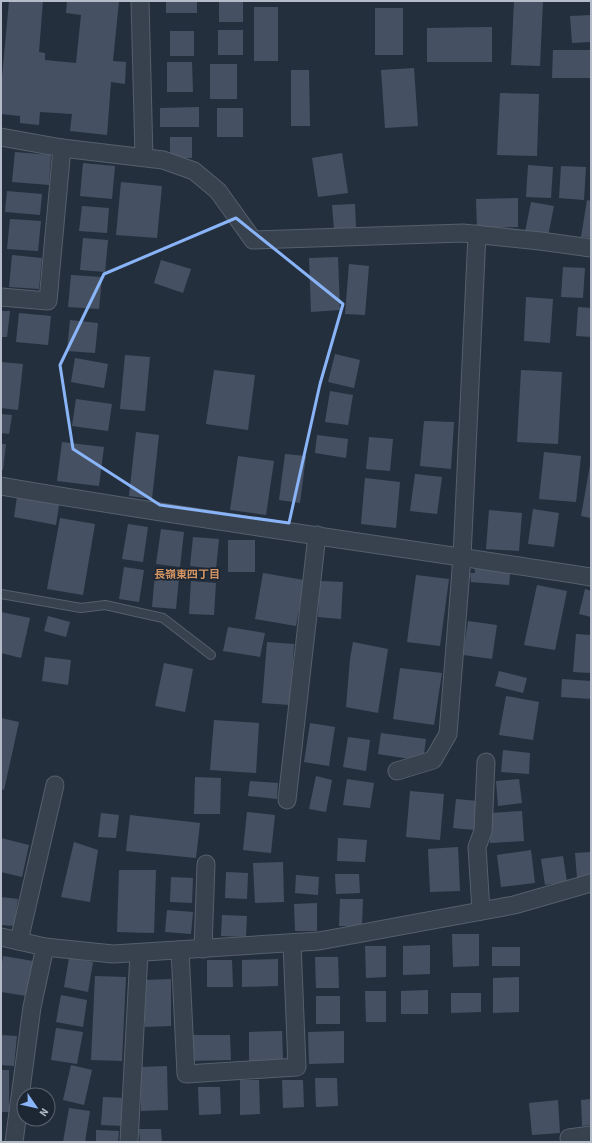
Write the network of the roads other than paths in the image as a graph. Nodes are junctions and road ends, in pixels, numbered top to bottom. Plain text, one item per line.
1 (140, 1) edge
2 (1, 138) edge
3 (62, 148) junction
4 (144, 157) junction
5 (477, 234) junction
6 (591, 248) edge
7 (1, 297) edge
8 (1, 486) edge
9 (317, 536) junction
10 (462, 557) junction
11 (591, 577) edge
12 (1, 594) edge
13 (211, 655) dead end
14 (486, 762) dead end
15 (397, 771) dead end
16 (55, 785) dead end
17 (288, 800) dead end
18 (206, 864) dead end
19 (591, 883) edge
20 (482, 911) junction
21 (1, 937) edge
22 (19, 941) junction
23 (292, 942) junction
24 (45, 947) junction
25 (202, 949) junction
26 (180, 950) junction
27 (139, 953) junction
28 (591, 1135) edge
29 (569, 1138) dead end
30 (14, 1142) edge
31 (129, 1142) edge

1 - 4 street
2 - 3 street
3 - 4 street
3 - 7 street
4 - 5 street
5 - 6 street
5 - 10 street
8 - 9 street
9 - 10 street
9 - 17 street
10 - 11 street
10 - 15 street
12 - 13 lane
14 - 20 street
16 - 22 street
18 - 25 street
19 - 20 street
20 - 23 street
21 - 22 street
22 - 24 street
23 - 25 street
23 - 26 street
24 - 27 street
24 - 30 street
25 - 26 street
26 - 27 street
27 - 31 street
28 - 29 street

